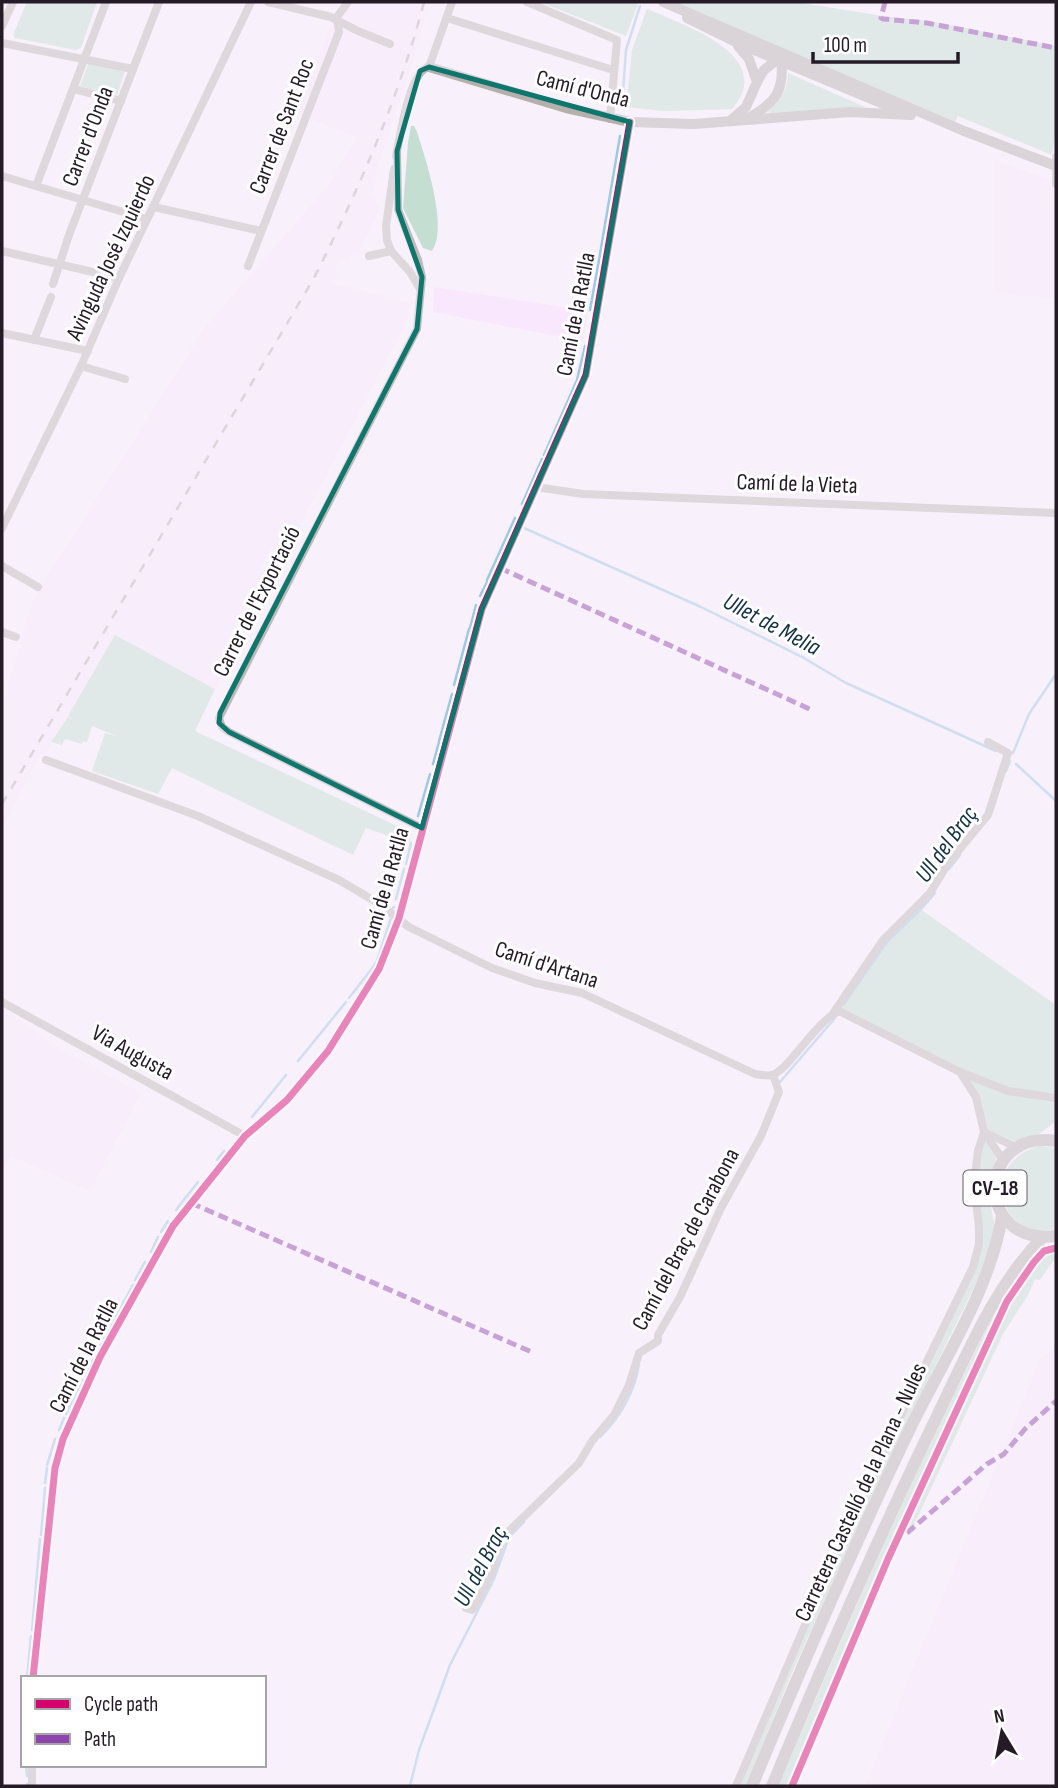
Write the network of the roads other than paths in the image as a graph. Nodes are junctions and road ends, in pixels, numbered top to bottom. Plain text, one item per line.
1 (13, 2) edge
2 (106, 2) edge
3 (159, 2) edge
4 (251, 2) edge
5 (268, 2) edge
6 (348, 2) edge
7 (452, 2) edge
8 (527, 2) edge
9 (662, 2) edge
10 (447, 18) junction
11 (338, 20) junction
12 (2, 26) edge
13 (720, 26) junction
14 (731, 40) junction
15 (2, 43) edge
16 (390, 44) dead end
17 (85, 58) junction
18 (780, 59) junction
19 (429, 67) junction
20 (133, 69) junction
21 (613, 70) junction
22 (757, 82) junction
23 (865, 88) junction
24 (74, 89) junction
25 (121, 101) junction
26 (911, 115) junction
27 (610, 119) junction
28 (745, 119) junction
29 (729, 121) junction
30 (630, 122) junction
31 (964, 131) junction
32 (397, 151) junction
33 (1056, 157) edge
34 (1056, 166) edge
35 (2, 176) edge
36 (1056, 184) edge
37 (36, 186) junction
38 (83, 200) junction
39 (154, 207) junction
40 (148, 219) junction
41 (402, 224) junction
42 (386, 226) junction
43 (261, 231) junction
44 (2, 251) edge
45 (415, 251) junction
46 (393, 254) junction
47 (369, 256) dead end
48 (61, 265) junction
49 (248, 266) dead end
50 (119, 278) junction
51 (53, 284) dead end
52 (419, 284) junction
53 (51, 297) dead end
54 (2, 333) edge
55 (34, 340) junction
56 (88, 351) junction
57 (81, 366) junction
58 (125, 379) dead end
59 (536, 487) junction
60 (1056, 513) edge
61 (2, 528) edge
62 (2, 566) edge
63 (38, 587) dead end
64 (2, 632) edge
65 (16, 637) dead end
66 (988, 742) dead end
67 (46, 760) dead end
68 (422, 828) junction
69 (399, 918) junction
70 (2, 1002) edge
71 (832, 1015) junction
72 (960, 1072) junction
73 (773, 1074) junction
74 (1056, 1098) edge
75 (1056, 1128) edge
76 (984, 1132) junction
77 (245, 1136) junction
78 (1043, 1139) junction
79 (1056, 1141) edge
80 (1016, 1147) junction
81 (1003, 1160) junction
82 (1002, 1216) junction
83 (1056, 1236) edge
84 (1042, 1238) junction
85 (466, 1608) dead end
86 (33, 1676) edge
87 (32, 1767) edge
88 (32, 1786) edge
89 (736, 1786) edge
90 (752, 1786) edge
91 (772, 1786) edge

1 - 12 street
2 - 17 street
3 - 20 street, Carrer d'Onda
4 - 39 street, Avinguda José Izquierdo
5 - 11 street
6 - 11 street, Carrer de Sant Roc
7 - 10 street
8 - 21 street
9 - 13 street
9 - 14 street
10 - 19 street
10 - 21 street
11 - 16 street
11 - 43 street, Carrer de Sant Roc
13 - 18 street
13 - 23 street
14 - 18 street
14 - 22 street
15 - 17 street
17 - 20 street
17 - 24 street
18 - 22 street
18 - 23 street
18 - 26 street
18 - 28 street
19 - 27 street, Camí d'Onda
19 - 32 street
20 - 25 street, Carrer d'Onda
21 - 27 street
22 - 29 street
23 - 31 street
24 - 25 street
24 - 37 street
25 - 38 street, Carrer d'Onda
26 - 28 street, Camí d'Onda
26 - 31 street
27 - 30 street, Camí d'Onda
28 - 29 street, Camí d'Onda
29 - 30 street, Camí d'Onda
30 - 59 street, Camí de la Ratlla
31 - 34 street
32 - 41 street
32 - 42 street
33 - 34 street
34 - 36 street
35 - 37 street
37 - 38 street
38 - 40 street
38 - 48 street, Carrer d'Onda
39 - 40 street, Avinguda José Izquierdo
39 - 43 street
40 - 50 street, Avinguda José Izquierdo
41 - 42 street
41 - 45 street
42 - 46 street
43 - 49 street, Carrer de Sant Roc
44 - 48 street
45 - 46 street
45 - 52 street
46 - 47 street
46 - 52 street
48 - 50 street
48 - 51 street, Carrer d'Onda
50 - 56 street, Avinguda José Izquierdo
52 - 68 street, Carrer de l'Exportació
53 - 55 street
54 - 55 street
55 - 56 street
56 - 57 street, Avinguda José Izquierdo
57 - 58 street
57 - 61 street, Avinguda José Izquierdo
59 - 60 street, Camí de la Vieta
59 - 68 street, Camí de la Ratlla
62 - 63 street
64 - 65 street
66 - 71 street
67 - 69 street, Camí d'Artana
68 - 69 street, Camí de la Ratlla
69 - 73 street, Camí d'Artana
69 - 77 street, Camí de la Ratlla
70 - 77 street, Via Augusta
71 - 72 street
71 - 73 street
72 - 74 street
72 - 76 street
73 - 85 street, Camí del Braç de Carabona
75 - 78 main road, CV-18
76 - 80 street
76 - 81 street
76 - 89 street
77 - 86 street, Camí de la Ratlla
78 - 79 main road, CV-18
78 - 80 main road, CV-18
80 - 81 main road, CV-18
81 - 82 main road, CV-18
82 - 84 main road, CV-18
82 - 90 main road, Carretera Castelló de la Plana - Nules / CV-18
83 - 84 main road
84 - 91 main road, Carretera Castelló de la Plana - Nules
87 - 88 street

